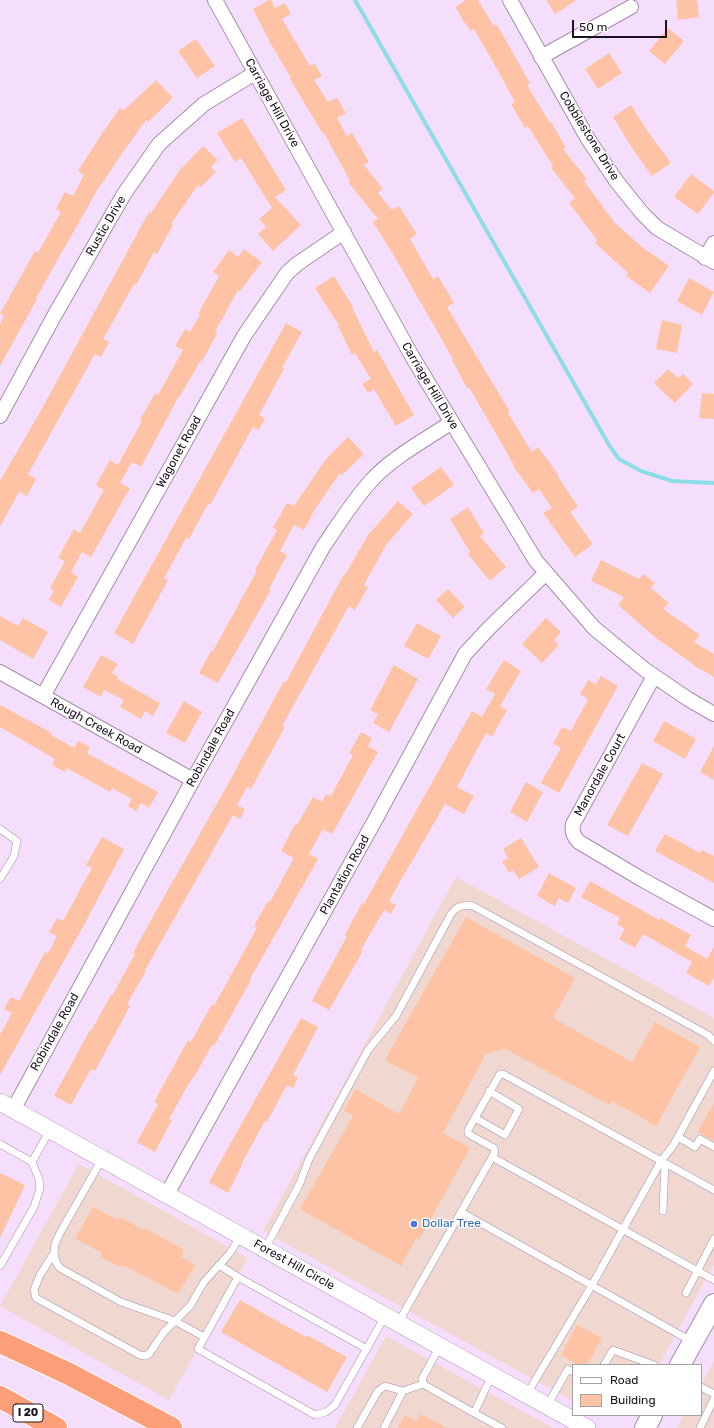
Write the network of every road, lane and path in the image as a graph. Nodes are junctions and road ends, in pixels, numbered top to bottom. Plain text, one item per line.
1 (216, 0) edge
2 (510, 0) edge
3 (631, 7) dead end
4 (541, 57) junction
5 (255, 72) junction
6 (344, 232) junction
7 (714, 243) edge
8 (710, 260) edge
9 (0, 416) edge
10 (452, 422) junction
11 (546, 573) junction
12 (0, 672) edge
13 (654, 676) junction
14 (43, 696) junction
15 (714, 714) edge
16 (193, 780) junction
17 (0, 829) edge
18 (0, 879) edge
19 (714, 919) edge
20 (714, 1041) edge
21 (714, 1071) edge
22 (489, 1091) junction
23 (7, 1106) edge
24 (475, 1118) junction
25 (50, 1130) junction
26 (678, 1137) junction
27 (0, 1144) edge
28 (714, 1147) edge
29 (492, 1157) junction
30 (102, 1158) junction
31 (32, 1162) junction
32 (663, 1162) junction
33 (714, 1190) edge
34 (167, 1194) junction
35 (663, 1211) dead end
36 (461, 1212) junction
37 (623, 1229) junction
38 (241, 1236) junction
39 (714, 1239) edge
40 (265, 1249) junction
41 (54, 1253) junction
42 (219, 1265) junction
43 (0, 1266) edge
44 (697, 1271) junction
45 (238, 1277) junction
46 (714, 1280) edge
47 (592, 1285) junction
48 (686, 1293) dead end
49 (714, 1304) edge
50 (392, 1319) junction
51 (175, 1321) junction
52 (0, 1336) edge
53 (204, 1337) junction
54 (0, 1342) edge
55 (693, 1342) junction
56 (440, 1346) junction
57 (367, 1349) junction
58 (44, 1362) junction
59 (605, 1364) edge
60 (651, 1364) edge
61 (681, 1364) edge
62 (572, 1371) edge
63 (492, 1375) junction
64 (423, 1384) junction
65 (702, 1388) edge
66 (403, 1390) junction
67 (527, 1394) junction
68 (714, 1394) edge
69 (0, 1397) edge
70 (714, 1399) edge
71 (547, 1406) junction
72 (474, 1412) junction
73 (651, 1416) edge
74 (56, 1428) edge
75 (171, 1428) edge
76 (357, 1428) edge
77 (384, 1428) edge
78 (502, 1428) edge
79 (587, 1428) edge
80 (645, 1428) edge
81 (700, 1428) edge

1 - 5 street, Carriage Hill Drive
2 - 4 street, Cobblestone Drive
3 - 4 street
4 - 8 street, Cobblestone Drive
5 - 6 street, Carriage Hill Drive
5 - 9 street, Rustic Drive
6 - 10 street, Carriage Hill Drive
6 - 14 street, Wagonet Road
7 - 8 street
10 - 11 street, Carriage Hill Drive
10 - 16 street, Robindale Road
11 - 13 street, Carriage Hill Drive
11 - 34 street, Plantation Road
12 - 14 street, Rough Creek Road
13 - 15 street, Carriage Hill Drive
13 - 19 street, Manordale Court
14 - 16 street, Rough Creek Road
16 - 23 street, Robindale Road
17 - 18 lane
20 - 40 lane
21 - 26 lane
22 - 24 lane
22 - 24 lane
22 - 32 lane
23 - 25 street, Forest Hill Circle
24 - 29 lane
25 - 30 street, Forest Hill Circle
25 - 31 lane
26 - 28 lane
26 - 32 lane
27 - 31 lane
29 - 36 lane
29 - 37 lane
30 - 34 street, Forest Hill Circle
30 - 41 lane
31 - 43 lane
32 - 33 lane
32 - 35 lane
32 - 37 lane
34 - 38 street, Forest Hill Circle
36 - 47 lane
36 - 50 lane
37 - 44 lane
37 - 47 lane
38 - 40 street, Forest Hill Circle
38 - 42 lane
39 - 44 lane
40 - 50 street, Forest Hill Circle
41 - 51 lane
41 - 51 lane
42 - 45 lane
42 - 51 lane
44 - 46 lane
44 - 48 lane
45 - 53 lane
45 - 57 lane
47 - 55 lane
47 - 67 lane
49 - 55 main road
50 - 56 street, Forest Hill Circle
50 - 57 lane
51 - 53 lane
52 - 58 highway
53 - 57 lane
54 - 58 highway
55 - 61 main road
56 - 63 street, Forest Hill Circle
56 - 64 lane
58 - 75 highway
59 - 60 lane
62 - 71 lane
63 - 67 street, Forest Hill Circle
63 - 72 lane
64 - 66 lane
64 - 72 lane
65 - 68 lane
66 - 76 lane
66 - 77 lane
67 - 71 street, Forest Hill Circle
69 - 74 highway, I 20
70 - 81 lane
71 - 79 street, Forest Hill Circle
72 - 78 lane
73 - 80 main road

